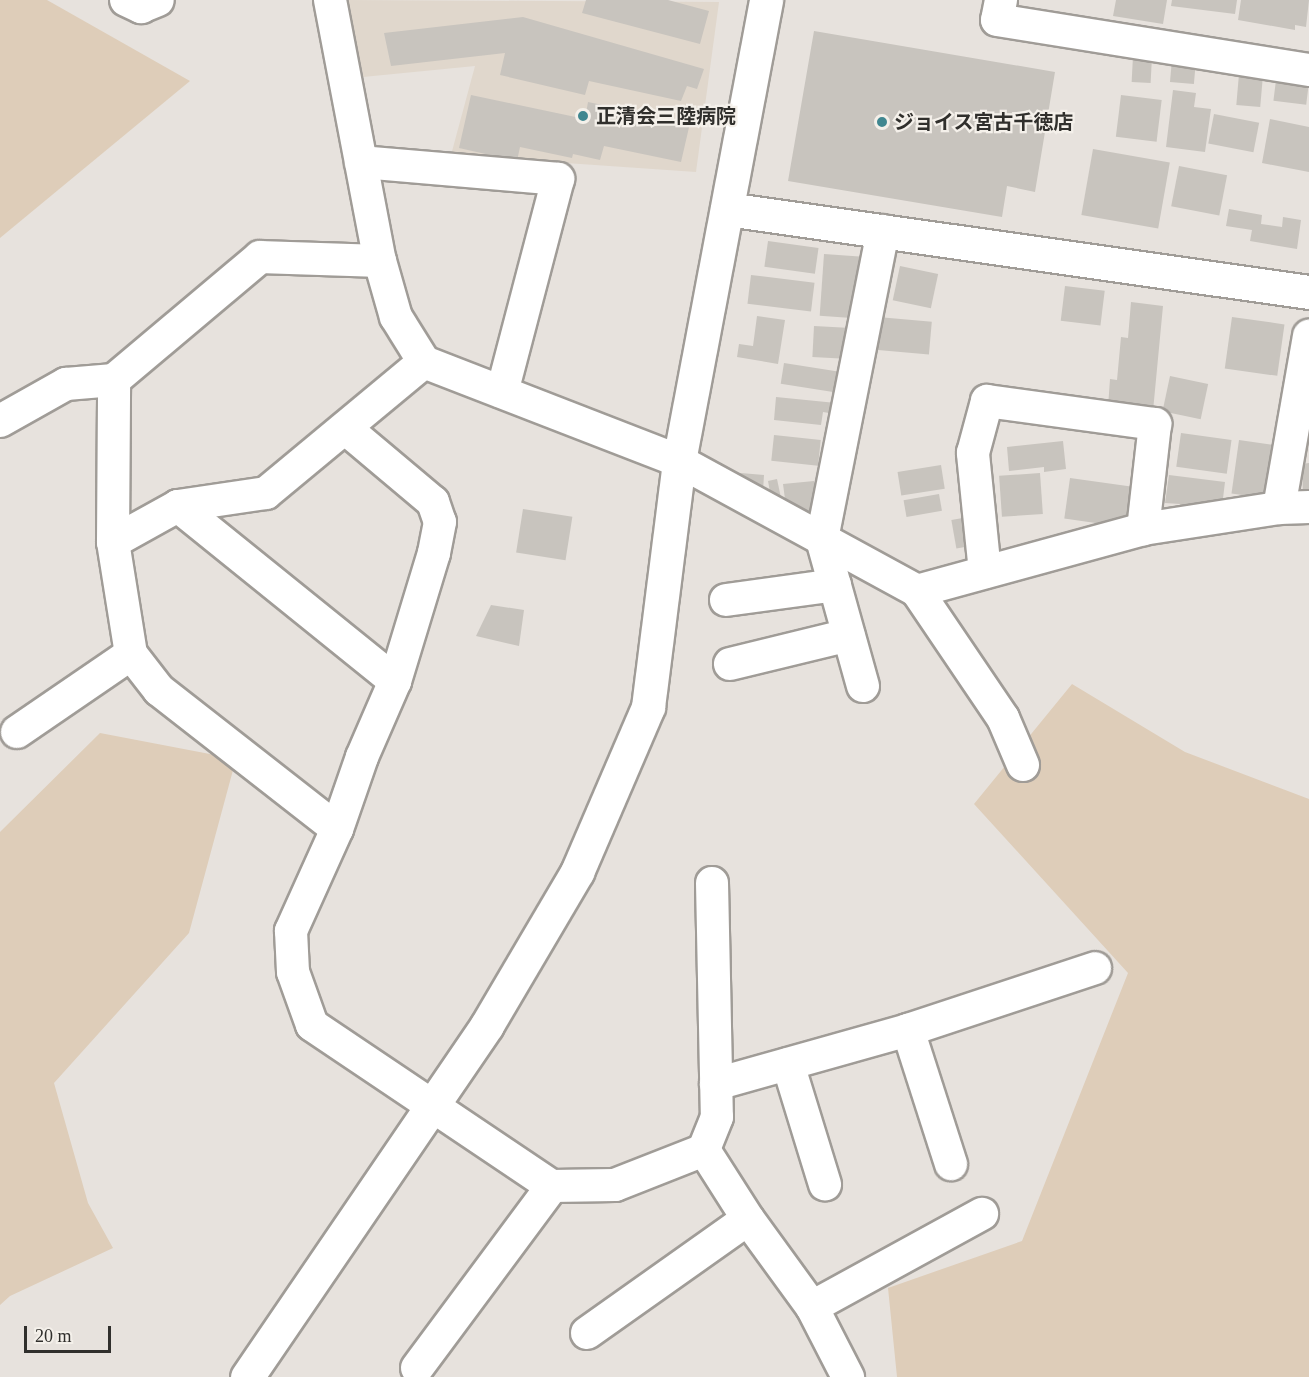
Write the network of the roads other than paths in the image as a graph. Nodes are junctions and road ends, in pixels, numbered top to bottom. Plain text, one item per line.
1 (126, 0) edge
2 (158, 0) edge
3 (330, 0) edge
4 (766, 0) edge
5 (1001, 0) edge
6 (1309, 70) edge
7 (361, 162) junction
8 (727, 209) junction
9 (883, 231) junction
10 (380, 261) junction
11 (1309, 292) edge
12 (1309, 336) edge
13 (424, 362) junction
14 (114, 380) junction
15 (502, 393) junction
16 (0, 421) edge
17 (345, 428) junction
18 (680, 461) junction
19 (178, 506) junction
20 (1294, 508) edge
21 (1143, 529) junction
22 (822, 539) junction
23 (113, 542) junction
24 (985, 572) junction
25 (835, 585) junction
26 (917, 591) junction
27 (726, 600) dead end
28 (849, 635) junction
29 (131, 654) junction
30 (730, 664) dead end
31 (395, 681) junction
32 (863, 686) dead end
33 (17, 732) dead end
34 (1023, 765) dead end
35 (337, 829) junction
36 (712, 883) dead end
37 (1095, 968) dead end
38 (908, 1030) junction
39 (788, 1064) junction
40 (716, 1084) junction
41 (430, 1107) junction
42 (704, 1150) junction
43 (951, 1164) dead end
44 (825, 1184) dead end
45 (552, 1186) junction
46 (982, 1214) dead end
47 (748, 1219) junction
48 (812, 1307) junction
49 (587, 1333) dead end
50 (417, 1368) dead end
51 (836, 1372) edge
52 (247, 1377) edge

1 - 2 street
3 - 7 street
4 - 8 street
5 - 6 street
7 - 10 street
7 - 15 street
8 - 9 street
8 - 18 street
9 - 11 street
9 - 22 street
10 - 13 street
10 - 14 street
12 - 20 street
13 - 15 street
13 - 17 street
14 - 16 street
14 - 23 street
15 - 18 street
17 - 19 street
17 - 31 street
18 - 22 street
18 - 41 street
19 - 23 street
19 - 31 street
20 - 21 street
21 - 24 street
21 - 24 street
22 - 25 street
22 - 26 street
23 - 29 street
24 - 26 street
25 - 27 street
25 - 28 street
26 - 34 street
28 - 30 street
28 - 32 street
29 - 33 street
29 - 35 street
31 - 35 street
35 - 41 street
36 - 40 street
37 - 38 street
38 - 39 street
38 - 43 street
39 - 40 street
39 - 44 street
40 - 42 street
41 - 45 street
41 - 52 street
42 - 45 street
42 - 47 street
45 - 50 street
46 - 48 street
47 - 48 street
47 - 49 street
48 - 51 street

